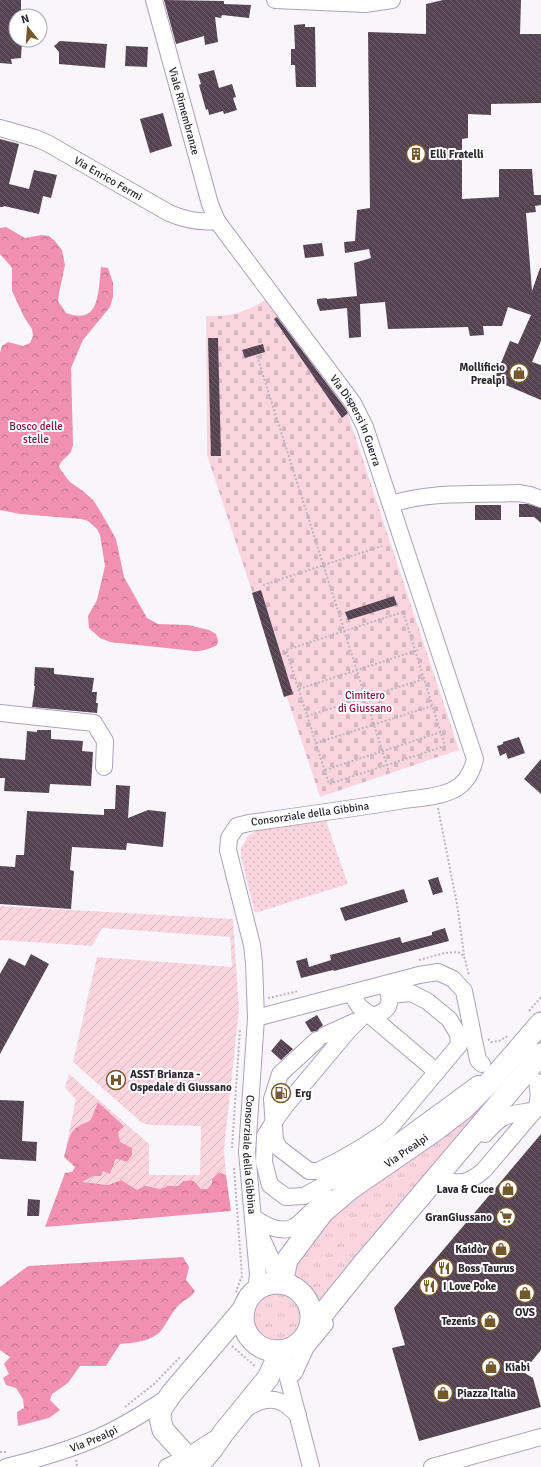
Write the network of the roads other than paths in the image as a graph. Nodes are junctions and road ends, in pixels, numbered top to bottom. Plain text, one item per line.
1 (154, 0) edge
2 (275, 0) edge
3 (392, 0) edge
4 (0, 128) edge
5 (217, 221) junction
6 (541, 499) edge
7 (391, 504) junction
8 (0, 713) edge
9 (104, 767) dead end
10 (388, 989) junction
11 (351, 993) junction
12 (365, 1016) junction
13 (256, 1018) junction
14 (541, 1018) edge
15 (541, 1023) edge
16 (541, 1054) edge
17 (482, 1064) dead end
18 (541, 1065) edge
19 (437, 1072) junction
20 (539, 1083) edge
21 (538, 1107) edge
22 (273, 1122) junction
23 (357, 1184) junction
24 (434, 1185) junction
25 (254, 1220) junction
26 (279, 1282) junction
27 (339, 1294) junction
28 (250, 1298) junction
29 (292, 1344) junction
30 (294, 1373) junction
31 (172, 1393) junction
32 (296, 1408) junction
33 (240, 1412) junction
34 (541, 1437) edge
35 (183, 1465) edge
36 (6, 1467) edge
37 (311, 1467) edge
38 (432, 1467) edge

1 - 5 street, Viale Rimembranze
2 - 3 street
4 - 5 street, Via Enrico Fermi
5 - 7 street, Via Dispersi in Guerra
6 - 7 street
7 - 13 street, Consorziale della Gibbina
8 - 9 street
10 - 11 street
10 - 12 street
10 - 17 street
10 - 19 street
11 - 12 street
11 - 13 street
12 - 19 street
12 - 22 street
12 - 22 street
13 - 25 street, Consorziale della Gibbina
14 - 22 street
15 - 23 main road, Via Prealpi
16 - 24 main road, Via Prealpi
18 - 20 street
19 - 22 street
20 - 21 street
21 - 24 street, Via Prealpi
21 - 24 street
23 - 25 street
23 - 26 main road, Via Prealpi
24 - 27 main road, Via Prealpi
25 - 26 street
25 - 28 street, Consorziale della Gibbina
26 - 28 main road
26 - 29 main road
27 - 29 main road, Via Prealpi
27 - 30 street
28 - 29 main road
28 - 31 main road, Via Prealpi
29 - 30 street
29 - 32 street
29 - 33 main road, Via Prealpi
30 - 32 street
31 - 35 main road, Via Prealpi
31 - 36 street, Via Prealpi
32 - 33 street
32 - 37 street
33 - 35 main road, Via Prealpi
34 - 38 street

